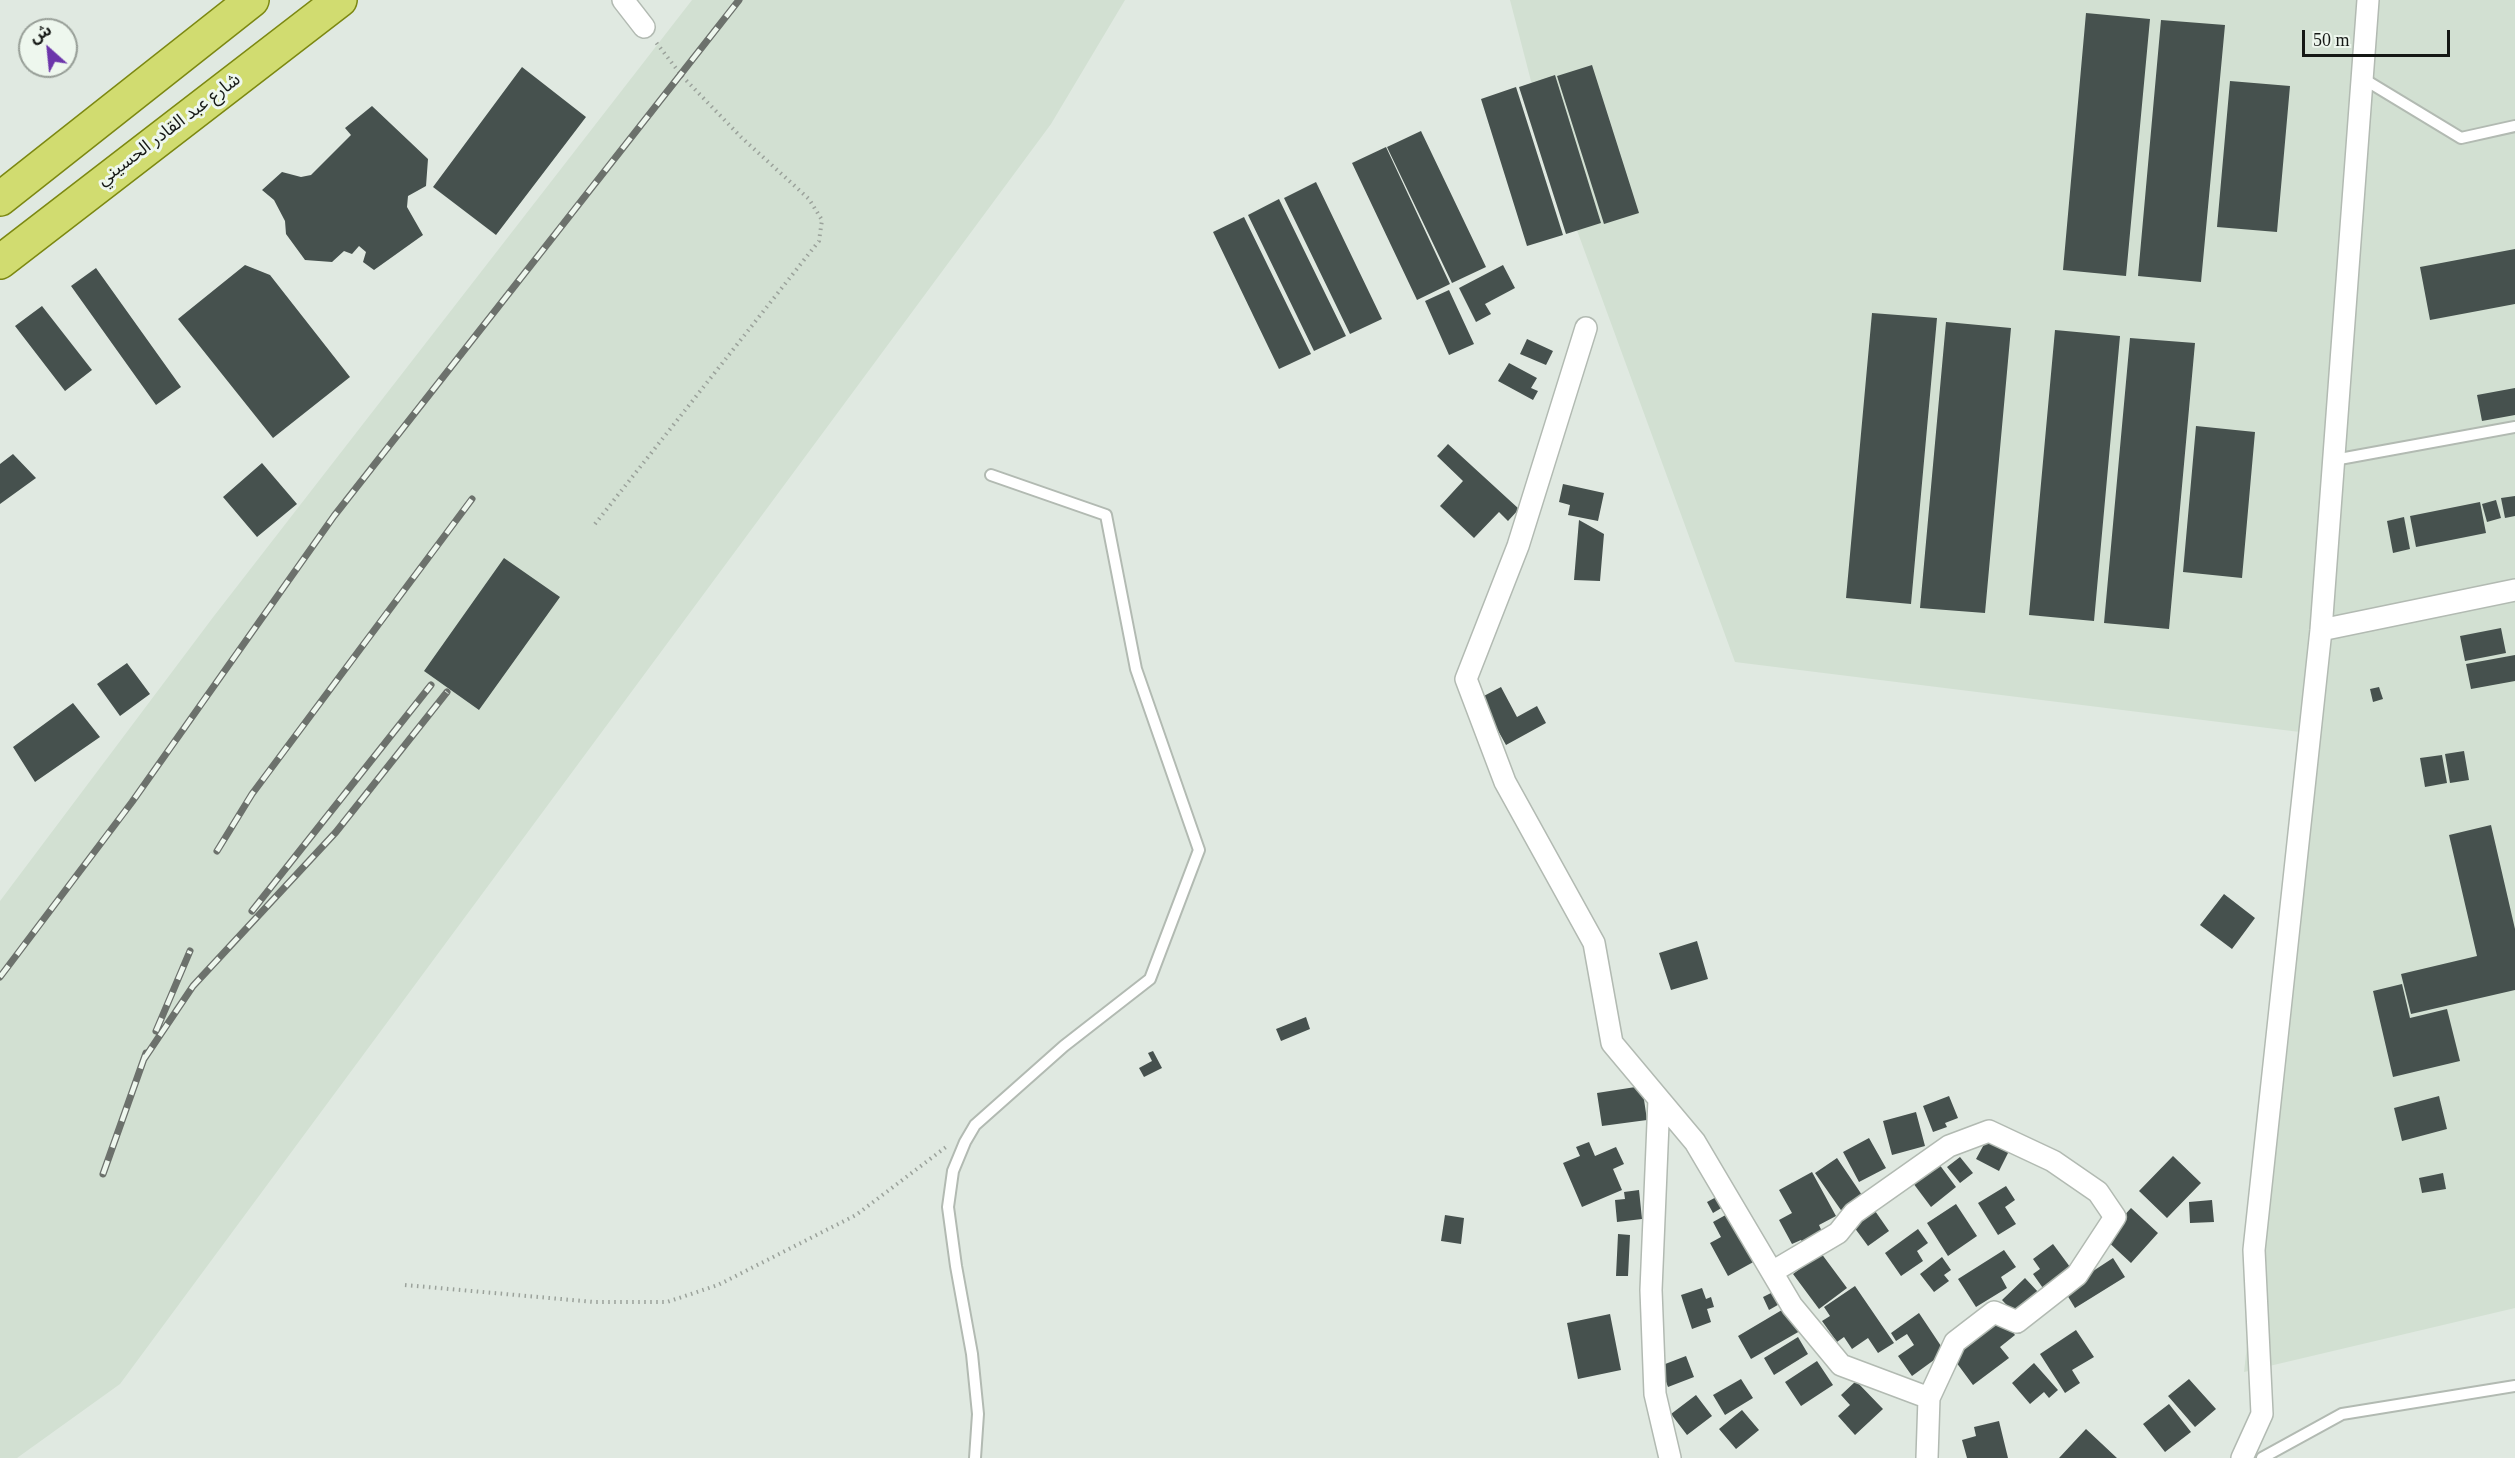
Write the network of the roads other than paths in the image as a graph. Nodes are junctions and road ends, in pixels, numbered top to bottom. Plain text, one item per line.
1 (252, 0) edge
2 (340, 0) edge
3 (623, 0) edge
4 (2367, 0) edge
5 (644, 27) road end
6 (2362, 77) junction
7 (2515, 126) edge
8 (0, 199) edge
9 (0, 262) edge
10 (1586, 328) dead end
11 (2515, 428) edge
12 (2334, 460) junction
13 (992, 475) dead end
14 (2515, 590) edge
15 (2321, 630) junction
16 (1659, 1099) junction
17 (1772, 1272) junction
18 (2515, 1386) edge
19 (1929, 1398) junction
20 (975, 1458) edge
21 (1670, 1458) edge
22 (1927, 1458) edge
23 (2242, 1458) edge
24 (2262, 1458) edge

1 - 8 main road
2 - 9 main road, شارع عبد القادر الحسيني
3 - 5 street
4 - 6 street
6 - 7 lane
6 - 12 street
10 - 16 street
11 - 12 lane
12 - 15 street
13 - 20 lane
14 - 15 street
15 - 23 street
16 - 17 street
16 - 21 street
17 - 19 street
17 - 19 street
18 - 24 lane
19 - 22 street

